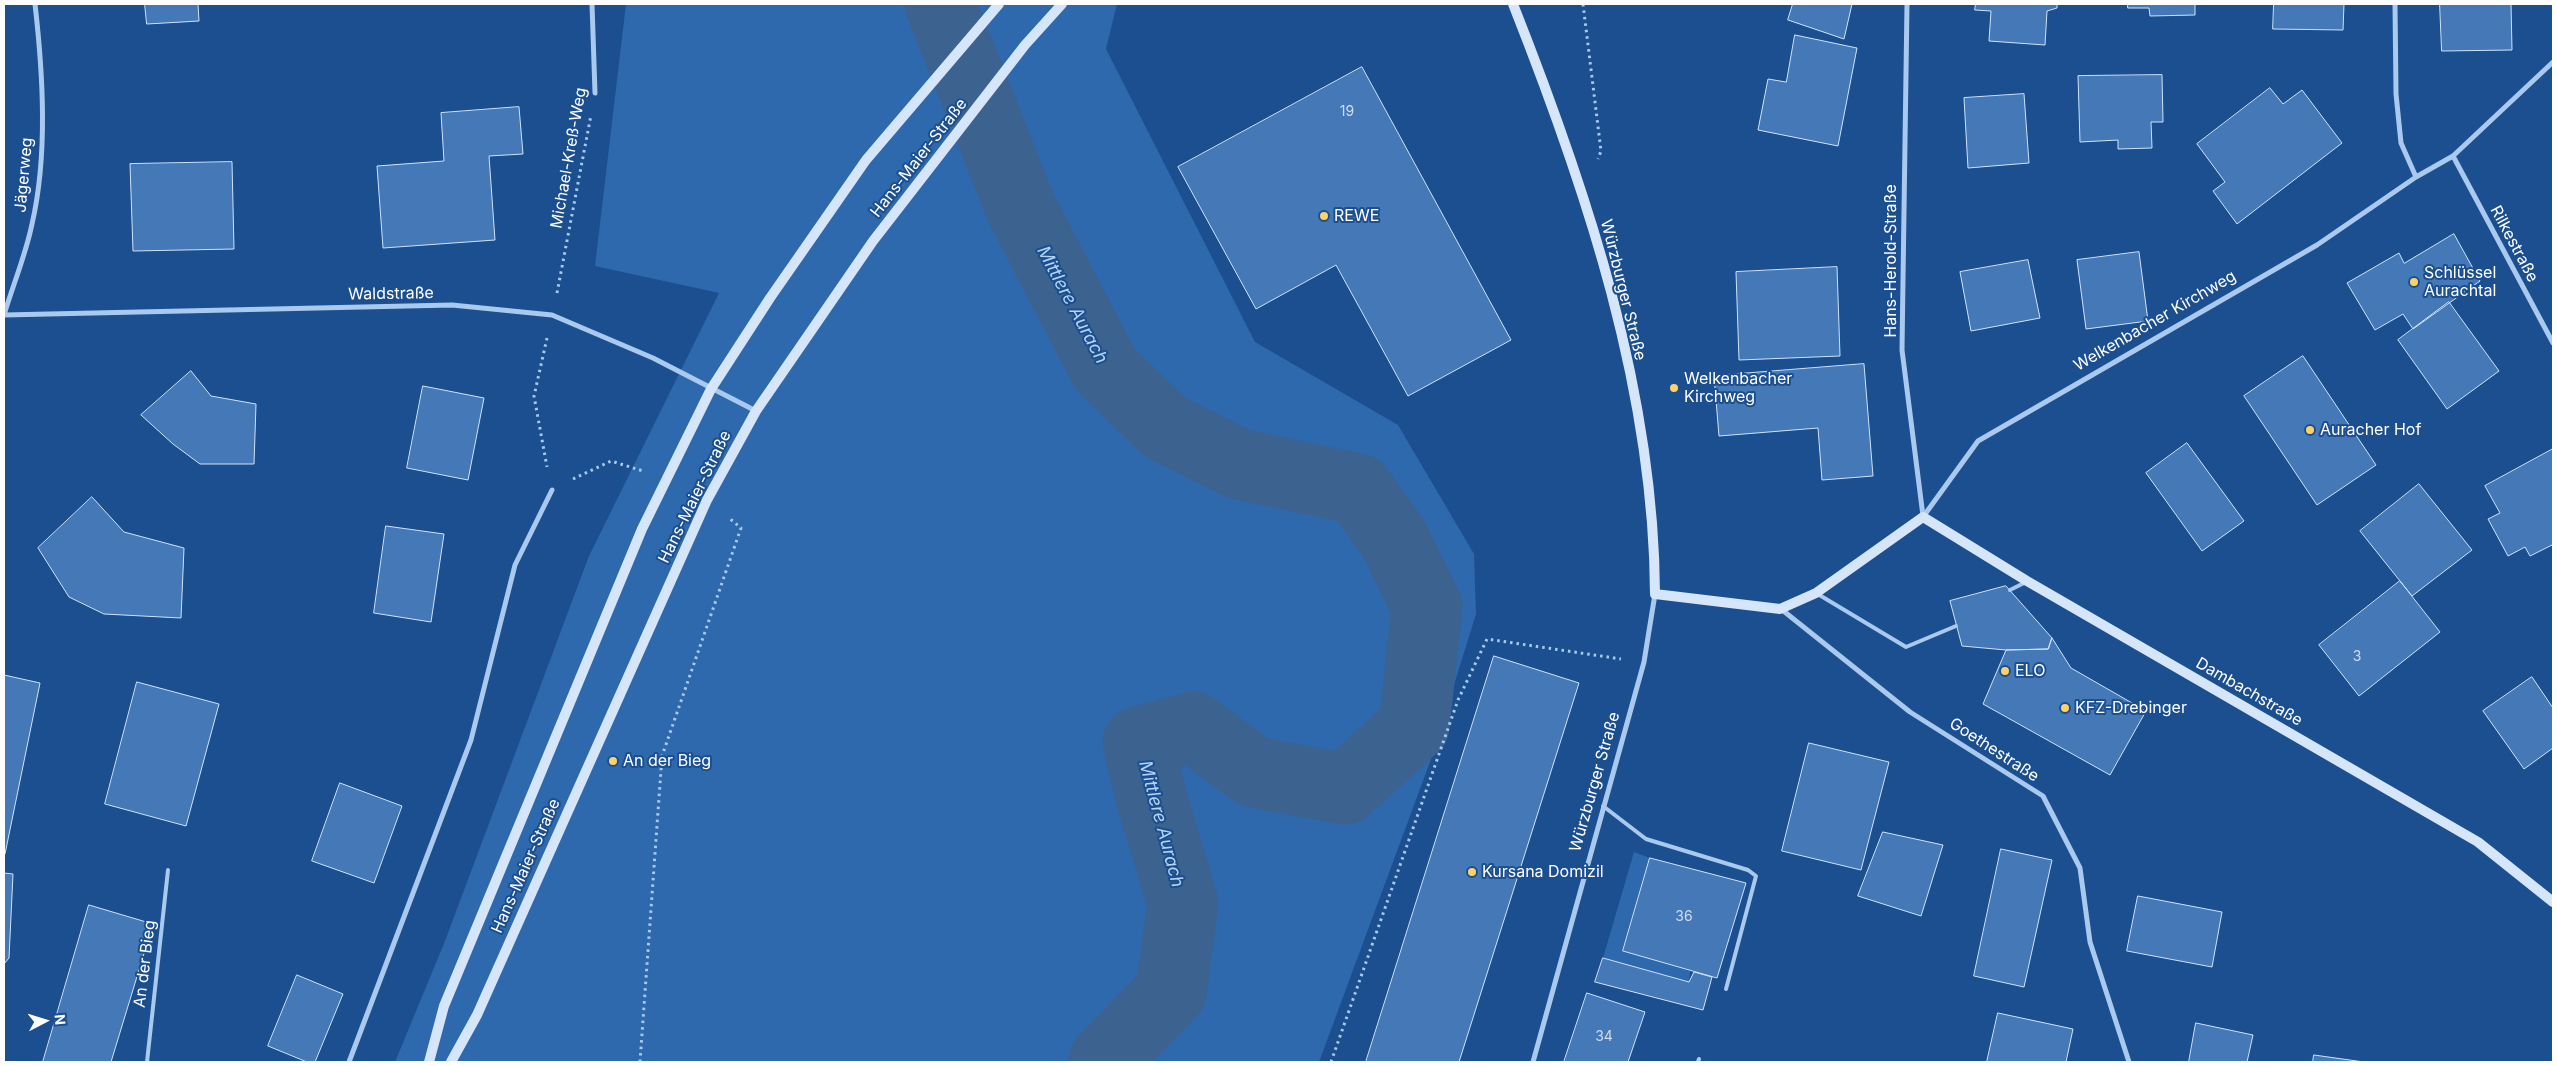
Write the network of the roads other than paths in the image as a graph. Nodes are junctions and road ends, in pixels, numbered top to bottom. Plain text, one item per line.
1 (35, 4) edge
2 (592, 4) edge
3 (998, 4) edge
4 (1062, 4) edge
5 (1513, 4) edge
6 (1906, 4) edge
7 (2395, 4) edge
8 (2553, 62) edge
9 (596, 93) road end
10 (2453, 156) junction
11 (2416, 177) junction
12 (4, 315) edge
13 (2553, 343) edge
14 (711, 390) junction
15 (756, 411) junction
16 (552, 490) road end
17 (1923, 517) junction
18 (2027, 581) junction
19 (2010, 590) dead end
20 (1816, 593) junction
21 (1655, 594) junction
22 (1780, 609) junction
23 (1956, 626) dead end
24 (1603, 806) junction
25 (168, 870) dead end
26 (2553, 902) edge
27 (1726, 989) dead end
28 (147, 1062) edge
29 (349, 1062) edge
30 (429, 1062) edge
31 (451, 1062) edge
32 (1533, 1062) edge
33 (2129, 1062) edge

1 - 12 street, Jägerweg
2 - 9 street, Michael-Kreß-Weg
3 - 14 street, Hans-Maier-Straße
4 - 15 street, Hans-Maier-Straße
5 - 21 street, Würzburger Straße
6 - 17 street, Hans-Herold-Straße
7 - 11 street
8 - 10 street, Welkenbacher Kirchweg
10 - 11 street, Welkenbacher Kirchweg
10 - 13 street, Rilkestraße
11 - 17 street, Welkenbacher Kirchweg
12 - 14 street, Waldstraße
14 - 15 street, Waldstraße
14 - 30 street, Hans-Maier-Straße
15 - 31 street, Hans-Maier-Straße
16 - 29 street
17 - 18 street, Dambachstraße
17 - 20 street, Welkenbacher Kirchweg
18 - 19 lane
18 - 26 street, Dambachstraße
20 - 22 street, Welkenbacher Kirchweg
20 - 23 lane
21 - 22 street
21 - 24 street, Würzburger Straße
22 - 33 street, Goethestraße
24 - 27 lane
24 - 32 street, Würzburger Straße
25 - 28 lane, An der Bieg

